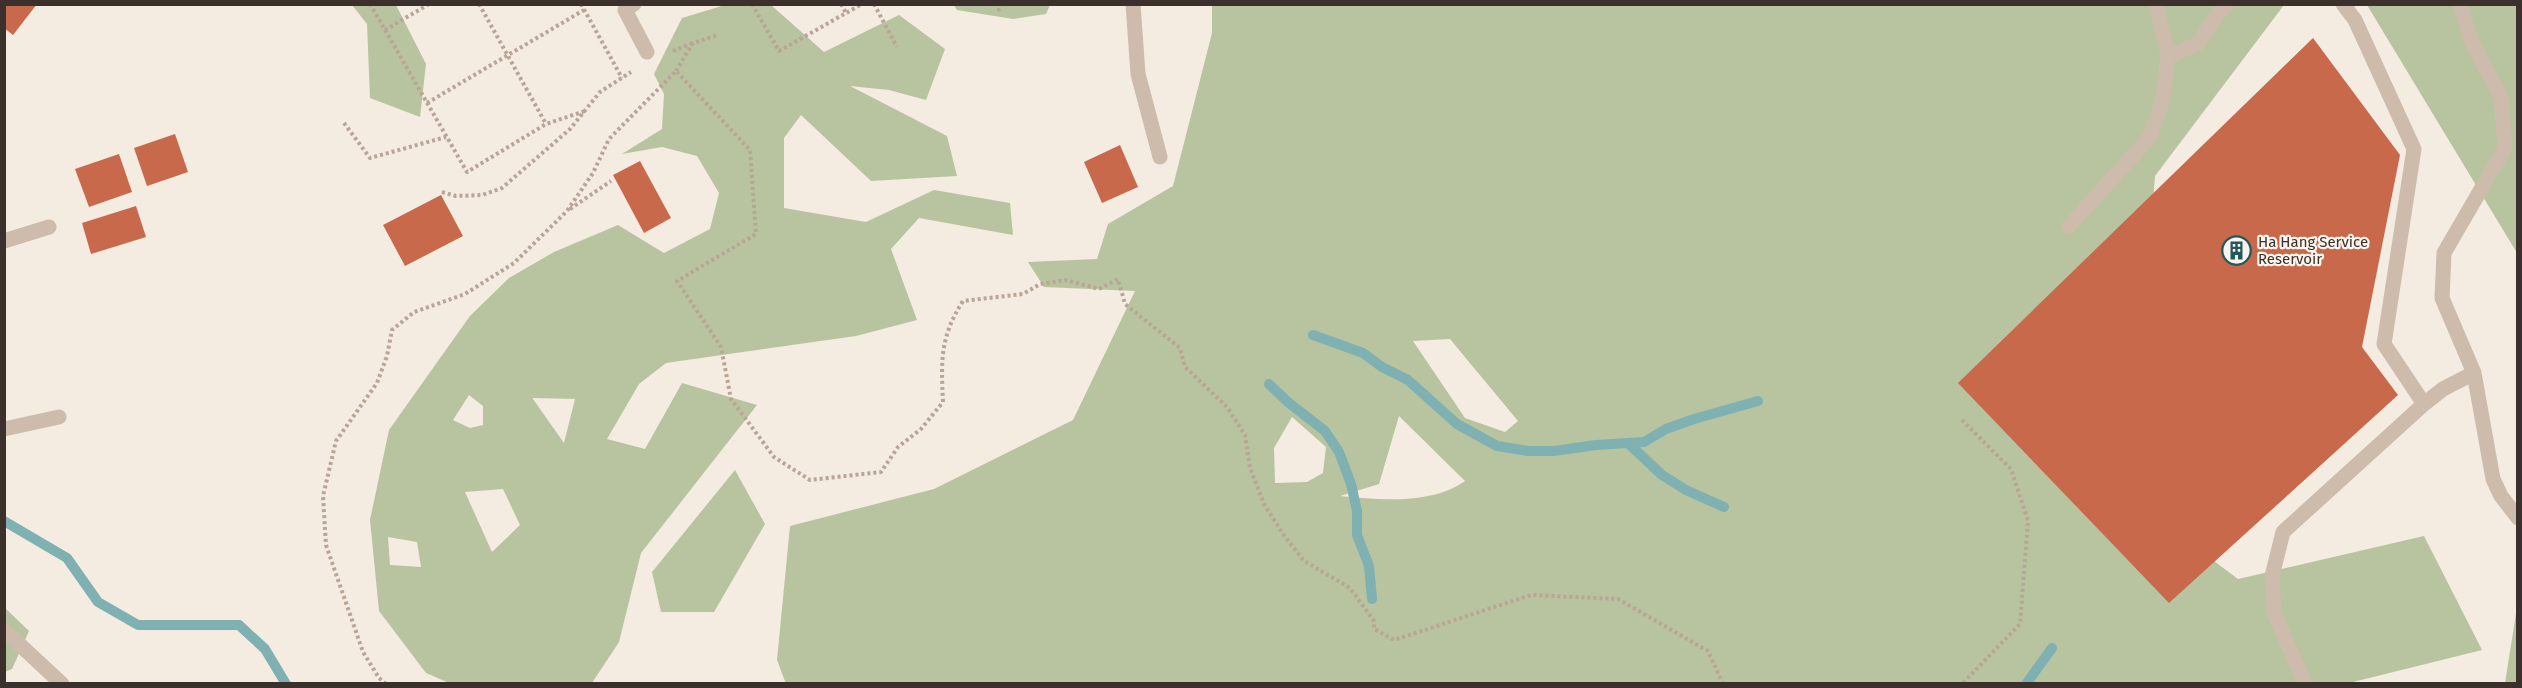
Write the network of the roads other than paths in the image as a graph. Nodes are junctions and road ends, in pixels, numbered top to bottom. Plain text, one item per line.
1 (1133, 4) edge
2 (2156, 4) edge
3 (2227, 4) edge
4 (2343, 4) edge
5 (2460, 4) edge
6 (627, 6) edge
7 (647, 51) dead end
8 (2168, 56) junction
9 (1160, 157) dead end
10 (2069, 226) dead end
11 (49, 227) dead end
12 (4, 241) edge
13 (2474, 373) junction
14 (2424, 404) junction
15 (59, 417) dead end
16 (4, 429) edge
17 (2517, 518) edge
18 (4, 630) edge
19 (62, 684) edge
20 (2305, 684) edge

1 - 9 lane
2 - 8 lane
3 - 8 lane
4 - 14 lane
5 - 13 lane
6 - 7 lane
8 - 10 lane
11 - 12 lane
13 - 14 lane
13 - 17 lane
14 - 20 lane
15 - 16 lane
18 - 19 lane

